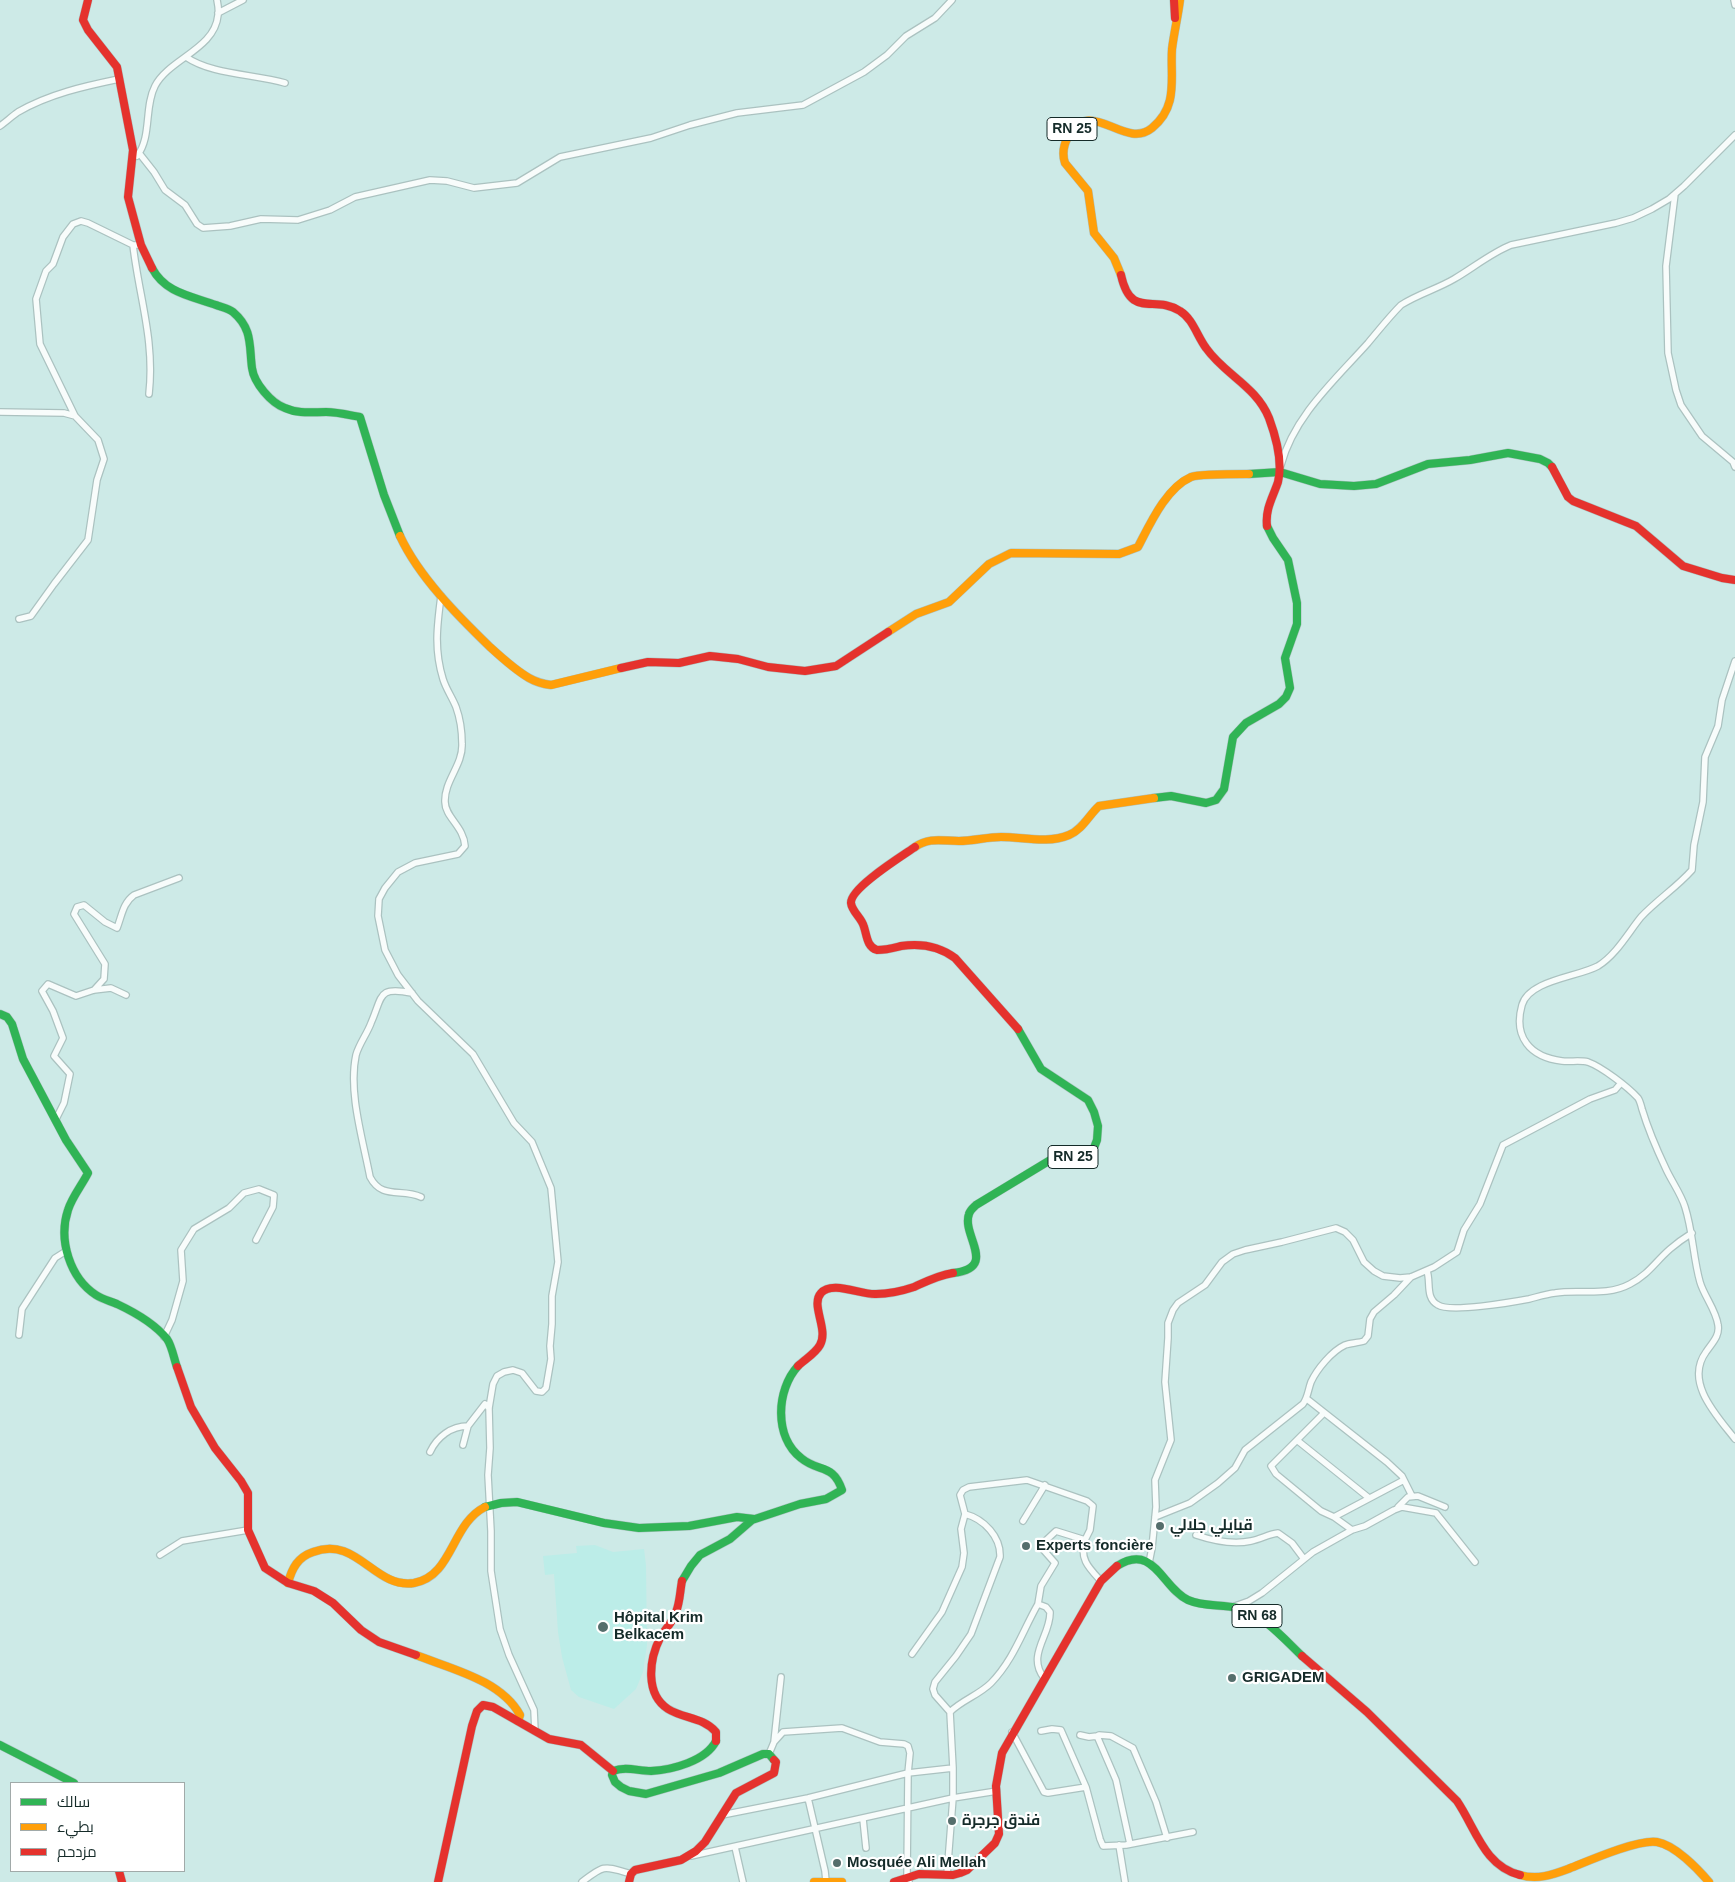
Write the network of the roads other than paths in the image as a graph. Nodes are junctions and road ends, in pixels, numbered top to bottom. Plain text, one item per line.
1 (88, 0) edge
2 (217, 0) edge
3 (243, 0) edge
4 (952, 0) edge
5 (1174, 0) edge
6 (1180, 0) edge
7 (1734, 0) edge
8 (1735, 5) edge
9 (218, 13) junction
10 (1175, 26) junction
11 (186, 57) junction
12 (119, 79) junction
13 (285, 83) dead end
14 (0, 126) edge
15 (1735, 135) edge
16 (139, 154) junction
17 (132, 161) junction
18 (1676, 194) junction
19 (137, 245) junction
20 (149, 394) dead end
21 (0, 412) edge
22 (75, 416) junction
23 (1735, 467) edge
24 (1280, 471) junction
25 (1735, 580) edge
26 (441, 596) junction
27 (19, 619) dead end
28 (1735, 661) edge
29 (179, 878) dead end
30 (94, 990) junction
31 (412, 993) junction
32 (126, 995) dead end
33 (0, 1014) edge
34 (1621, 1083) junction
35 (56, 1119) junction
36 (421, 1197) dead end
37 (1692, 1233) junction
38 (256, 1240) dead end
39 (66, 1251) junction
40 (1427, 1271) junction
41 (1410, 1277) junction
42 (19, 1335) dead end
43 (164, 1337) junction
44 (1307, 1399) junction
45 (489, 1408) junction
46 (1324, 1413) junction
47 (468, 1426) junction
48 (1735, 1439) edge
49 (1298, 1441) junction
50 (462, 1445) dead end
51 (430, 1452) dead end
52 (1404, 1480) junction
53 (1045, 1485) junction
54 (1412, 1496) junction
55 (1369, 1498) junction
56 (489, 1506) junction
57 (1444, 1507) dead end
58 (1394, 1510) junction
59 (965, 1514) junction
60 (1155, 1517) junction
61 (1334, 1517) junction
62 (754, 1519) junction
63 (1023, 1521) dead end
64 (248, 1530) junction
65 (1352, 1530) junction
66 (1196, 1535) dead end
67 (1085, 1540) junction
68 (160, 1555) dead end
69 (1304, 1559) junction
70 (1475, 1562) dead end
71 (1149, 1563) junction
72 (1101, 1581) junction
73 (288, 1583) junction
74 (1038, 1604) junction
75 (1235, 1606) junction
76 (912, 1654) dead end
77 (781, 1677) dead end
78 (1044, 1678) junction
79 (950, 1712) junction
80 (518, 1721) junction
81 (535, 1731) junction
82 (1041, 1731) dead end
83 (1012, 1732) junction
84 (1080, 1735) dead end
85 (1097, 1736) junction
86 (774, 1742) junction
87 (0, 1745) edge
88 (769, 1754) junction
89 (953, 1768) junction
90 (613, 1771) junction
91 (908, 1773) junction
92 (72, 1782) edge
93 (1086, 1787) junction
94 (997, 1790) junction
95 (808, 1798) junction
96 (953, 1798) junction
97 (908, 1808) junction
98 (722, 1815) junction
99 (863, 1819) junction
100 (814, 1830) junction
101 (1192, 1832) dead end
102 (1167, 1838) junction
103 (1130, 1844) junction
104 (1119, 1845) junction
105 (735, 1847) junction
106 (866, 1848) dead end
107 (688, 1857) junction
108 (951, 1877) edge
109 (630, 1878) edge
110 (908, 1880) edge
111 (826, 1881) junction
112 (438, 1882) edge
113 (582, 1882) edge
114 (743, 1882) edge
115 (814, 1882) edge
116 (842, 1882) edge
117 (894, 1882) edge
118 (1125, 1882) edge
119 (1709, 1882) edge

1 - 12 main road
2 - 9 street
3 - 9 street
4 - 16 street
5 - 10 main road
6 - 10 main road, RN 25
7 - 8 street
9 - 11 street
10 - 24 main road, RN 25
11 - 13 street
11 - 16 street
12 - 14 street
12 - 17 main road
15 - 18 street
16 - 17 street
17 - 19 main road
18 - 23 street
18 - 24 street
19 - 20 street
19 - 22 street
19 - 26 main road
21 - 22 street
22 - 27 street
24 - 25 main road
24 - 26 main road
24 - 62 main road, RN 25
26 - 31 street
28 - 34 street
29 - 30 street
30 - 32 street
30 - 35 street
31 - 36 street
31 - 45 street
33 - 35 main road
34 - 37 street
34 - 40 street
35 - 39 main road
37 - 40 street
37 - 48 street
38 - 43 street
39 - 42 street
39 - 43 main road
40 - 41 street
41 - 44 street
41 - 60 street
43 - 64 main road
44 - 46 street
44 - 60 street
45 - 47 street
45 - 56 street
46 - 49 street
46 - 52 street
47 - 50 street
47 - 51 street
49 - 55 street
49 - 61 street
52 - 54 street
52 - 55 street
53 - 59 street
53 - 63 street
53 - 67 street
54 - 57 street
54 - 58 street
55 - 61 street
56 - 62 main road
56 - 73 main road
56 - 81 street
58 - 65 street
58 - 70 street
59 - 76 street
59 - 79 street
60 - 71 street
61 - 65 street
62 - 90 main road, RN 25
64 - 68 street
64 - 73 main road
65 - 69 street
66 - 69 street
67 - 72 street
67 - 74 street
69 - 75 street
71 - 72 main road
71 - 75 main road, RN 68
72 - 78 main road
73 - 80 main road
74 - 78 street
74 - 79 street
75 - 119 main road, RN 68
77 - 86 street
78 - 83 main road
79 - 89 street
80 - 81 main road
80 - 112 main road
81 - 90 main road
82 - 93 street
83 - 93 street
83 - 94 main road
84 - 85 street
85 - 102 street
85 - 103 street
86 - 88 street
86 - 91 street
87 - 92 main road
88 - 90 main road
88 - 98 main road
89 - 91 street
89 - 96 street
91 - 95 street
91 - 97 street
93 - 104 street
94 - 96 street
94 - 108 main road
95 - 98 street
95 - 100 street
96 - 97 street
96 - 108 street
97 - 99 street
97 - 110 street
98 - 107 main road
99 - 100 street
99 - 106 street
100 - 105 street
100 - 111 street
101 - 102 street
102 - 103 street
103 - 104 street
104 - 118 street
105 - 107 street
105 - 114 street
107 - 109 main road
108 - 110 main road
109 - 113 street
110 - 117 main road
111 - 115 main road
111 - 116 main road

